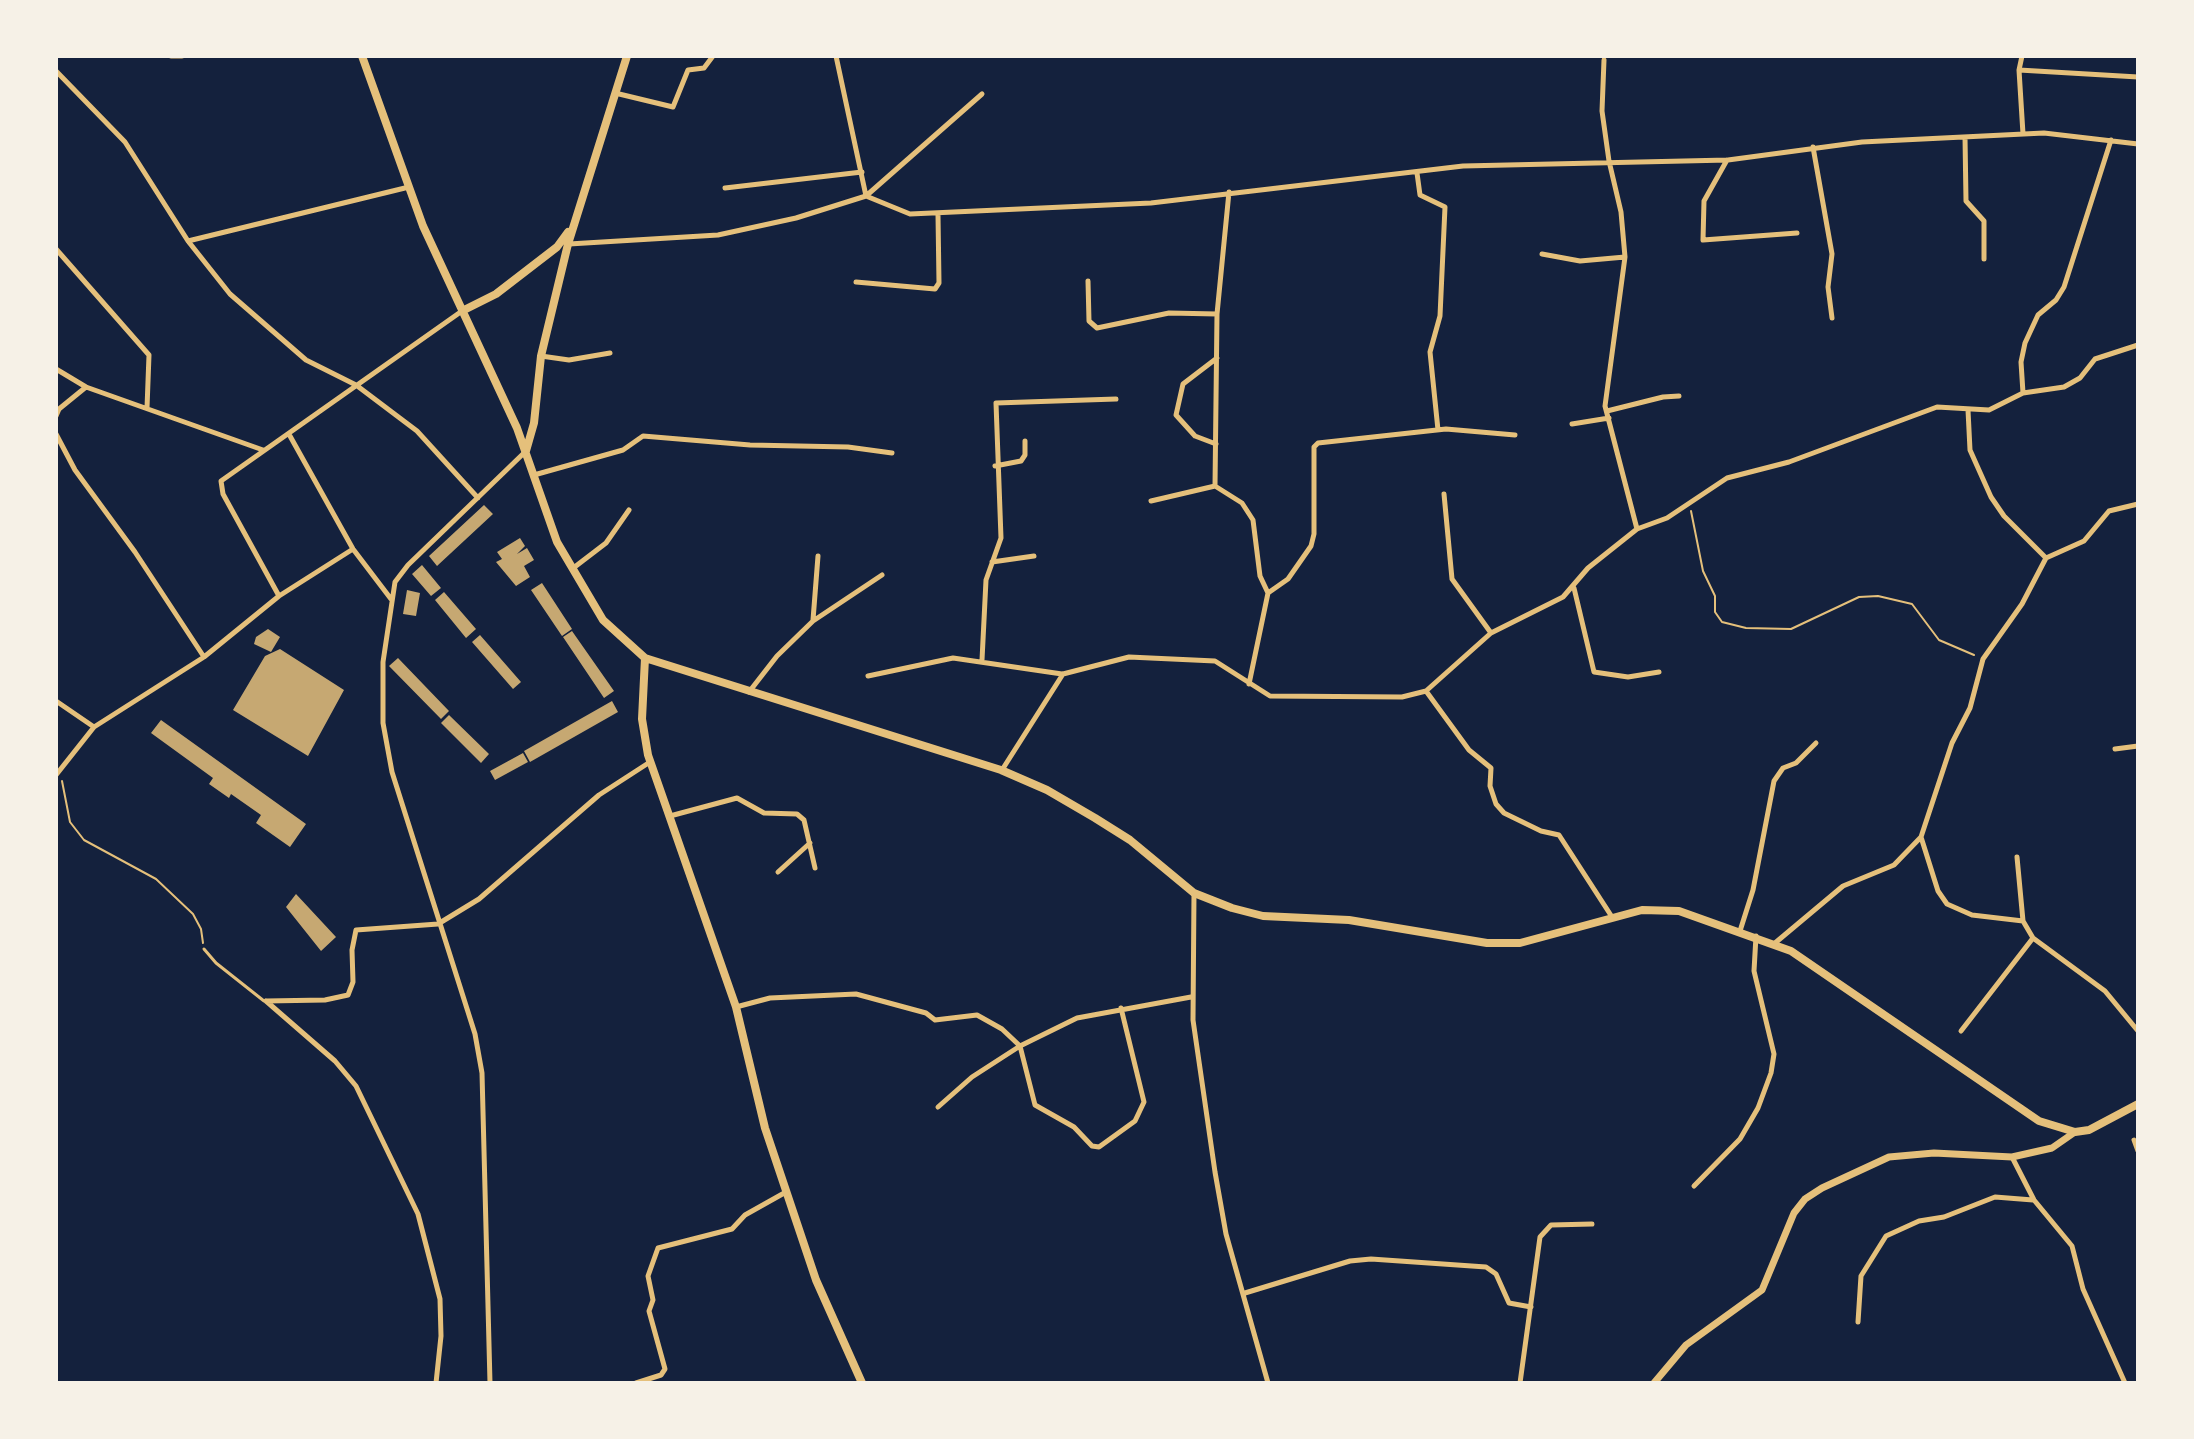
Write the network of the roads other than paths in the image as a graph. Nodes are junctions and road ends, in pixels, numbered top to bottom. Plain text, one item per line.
1 (171, 56) edge
2 (182, 56) edge
3 (362, 56) edge
4 (627, 56) edge
5 (713, 56) edge
6 (836, 56) edge
7 (2022, 56) edge
8 (1604, 60) dead end
9 (2019, 70) junction
10 (56, 71) edge
11 (2138, 77) edge
12 (614, 92) junction
13 (982, 94) dead end
14 (2023, 134) junction
15 (1965, 137) junction
16 (2111, 140) junction
17 (2138, 144) edge
18 (1813, 147) junction
19 (1728, 160) junction
20 (1609, 161) junction
21 (862, 172) junction
22 (1417, 173) junction
23 (409, 187) junction
24 (725, 188) dead end
25 (1229, 192) junction
26 (866, 196) junction
27 (938, 215) junction
28 (573, 225) junction
29 (1797, 233) dead end
30 (188, 241) junction
31 (568, 244) junction
32 (56, 249) edge
33 (1542, 254) dead end
34 (1625, 257) junction
35 (1984, 259) dead end
36 (1088, 281) dead end
37 (856, 282) dead end
38 (462, 311) junction
39 (1217, 314) junction
40 (1832, 318) dead end
41 (2138, 345) edge
42 (610, 353) dead end
43 (541, 356) junction
44 (1217, 358) junction
45 (56, 369) edge
46 (356, 385) junction
47 (86, 387) junction
48 (2023, 393) junction
49 (1679, 396) dead end
50 (1116, 399) dead end
51 (147, 408) junction
52 (1968, 410) junction
53 (1607, 411) junction
54 (56, 416) edge
55 (1609, 418) junction
56 (1572, 424) dead end
57 (1438, 430) junction
58 (56, 434) edge
59 (1515, 435) dead end
60 (290, 436) junction
61 (1025, 441) dead end
62 (1216, 444) junction
63 (264, 450) junction
64 (526, 451) junction
65 (892, 453) dead end
66 (995, 466) junction
67 (534, 475) junction
68 (1215, 486) junction
69 (1444, 494) dead end
70 (478, 498) junction
71 (1151, 501) dead end
72 (2138, 504) edge
73 (629, 510) dead end
74 (1637, 529) junction
75 (353, 549) junction
76 (818, 556) dead end
77 (1034, 556) dead end
78 (2046, 558) junction
79 (992, 562) junction
80 (571, 570) junction
81 (882, 575) dead end
82 (1574, 588) junction
83 (1268, 593) junction
84 (279, 596) junction
85 (391, 599) junction
86 (813, 621) junction
87 (1491, 633) junction
88 (204, 657) junction
89 (645, 658) junction
90 (982, 660) junction
91 (1659, 672) dead end
92 (1063, 674) junction
93 (868, 676) dead end
94 (1249, 684) junction
95 (1426, 691) junction
96 (749, 693) junction
97 (56, 701) edge
98 (94, 727) junction
99 (1816, 743) dead end
100 (2138, 746) edge
101 (2115, 749) dead end
102 (650, 762) junction
103 (1001, 770) junction
104 (59, 773) edge
105 (670, 816) junction
106 (1921, 837) junction
107 (810, 842) junction
108 (2017, 857) dead end
109 (815, 868) dead end
110 (778, 872) dead end
111 (1194, 893) junction
112 (1612, 917) junction
113 (2023, 921) junction
114 (438, 924) junction
115 (1740, 931) junction
116 (1756, 936) junction
117 (2033, 938) junction
118 (1775, 943) junction
119 (204, 949) road end
120 (1191, 997) junction
121 (266, 1001) junction
122 (736, 1007) junction
123 (1121, 1008) junction
124 (1961, 1031) dead end
125 (2138, 1031) edge
126 (1020, 1046) junction
127 (2138, 1104) edge
128 (938, 1107) dead end
129 (2075, 1132) junction
130 (2134, 1140) dead end
131 (2138, 1151) edge
132 (2012, 1157) junction
133 (1694, 1186) dead end
134 (786, 1192) junction
135 (2034, 1200) junction
136 (1592, 1224) dead end
137 (1245, 1293) junction
138 (1531, 1307) junction
139 (1858, 1322) dead end
140 (436, 1383) edge
141 (490, 1383) edge
142 (636, 1383) edge
143 (862, 1383) edge
144 (1268, 1383) edge
145 (1520, 1383) edge
146 (1654, 1383) edge
147 (2125, 1383) edge

1 - 2 street
3 - 23 main road
4 - 12 main road
5 - 12 street
6 - 21 street
7 - 9 street
8 - 20 street
9 - 11 street
9 - 14 street
10 - 30 street
12 - 28 main road
13 - 26 street
14 - 15 street
14 - 16 street
15 - 18 street
15 - 35 street
16 - 17 street
16 - 48 street
18 - 19 street
18 - 40 street
19 - 20 street
19 - 29 street
20 - 22 street
20 - 34 street
21 - 24 street
21 - 26 street
22 - 25 street
22 - 57 street
23 - 30 street
23 - 38 main road
25 - 27 street
25 - 39 street
26 - 27 street
26 - 31 street
27 - 37 street
28 - 31 main road
28 - 38 main road
30 - 46 street
31 - 43 main road
32 - 51 street
33 - 34 street
34 - 53 street
36 - 39 street
38 - 46 street
38 - 64 main road
39 - 44 street
41 - 48 street
42 - 43 street
43 - 64 main road
44 - 62 street
44 - 62 street
45 - 47 street
46 - 60 street
46 - 70 street
47 - 51 street
47 - 54 street
48 - 52 street
49 - 53 street
50 - 66 street
51 - 63 street
52 - 74 street
52 - 78 street
53 - 55 street
55 - 56 street
55 - 74 street
57 - 59 street
57 - 83 street
58 - 88 street
60 - 63 street
60 - 75 street
61 - 66 street
62 - 68 street
63 - 84 street
64 - 67 main road
64 - 70 street
65 - 67 street
66 - 79 street
67 - 80 main road
68 - 71 street
68 - 83 street
69 - 87 street
70 - 85 street
72 - 78 street
73 - 80 street
74 - 82 street
75 - 84 street
75 - 85 street
76 - 86 street
77 - 79 street
78 - 106 street
79 - 90 street
80 - 89 main road
81 - 86 street
82 - 87 street
82 - 91 street
83 - 94 street
84 - 88 street
85 - 114 street
86 - 96 street
87 - 95 street
88 - 98 street
89 - 96 main road
89 - 102 main road
90 - 92 street
90 - 93 street
92 - 94 street
92 - 103 street
94 - 95 street
95 - 112 street
96 - 103 main road
97 - 98 street
98 - 104 street
99 - 115 street
100 - 101 street
102 - 105 main road
102 - 114 street
103 - 111 main road
105 - 107 street
105 - 122 main road
106 - 113 street
106 - 118 street
107 - 109 street
107 - 110 street
108 - 113 street
111 - 112 main road
111 - 120 street
112 - 115 main road
113 - 117 street
114 - 121 street
114 - 141 street
115 - 116 main road
116 - 118 main road
116 - 133 street
117 - 124 street
117 - 125 street
118 - 129 main road
119 - 121 lane
120 - 123 street
120 - 137 street
121 - 140 street
122 - 126 street
122 - 134 main road
123 - 126 street
123 - 126 street
126 - 128 street
127 - 129 main road
129 - 132 street
130 - 131 street
132 - 135 street
132 - 146 street
134 - 142 street
134 - 143 main road
135 - 139 street
135 - 147 street
136 - 138 street
137 - 138 street
137 - 144 street
138 - 145 street

